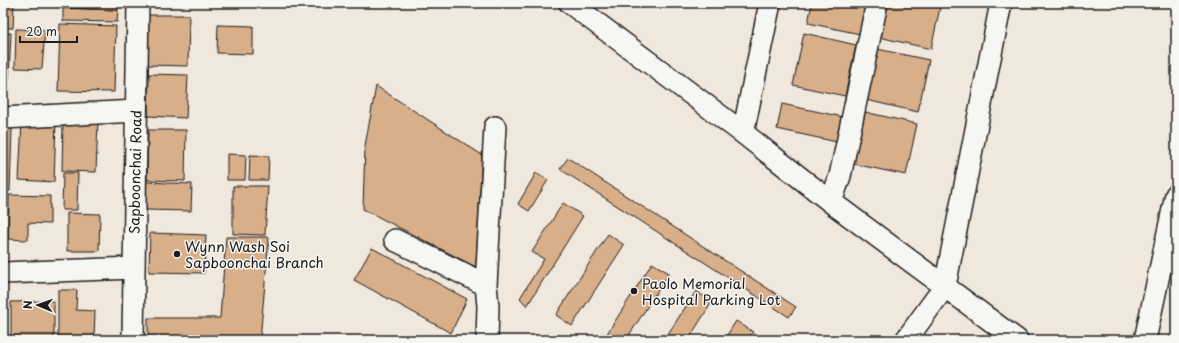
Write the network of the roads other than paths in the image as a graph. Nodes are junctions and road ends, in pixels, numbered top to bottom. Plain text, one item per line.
1 (138, 3) edge
2 (570, 3) edge
3 (770, 3) edge
4 (877, 3) edge
5 (1001, 3) edge
6 (136, 111) junction
7 (3, 118) edge
8 (496, 127) dead end
9 (743, 133) junction
10 (1176, 195) edge
11 (831, 202) junction
12 (395, 240) dead end
13 (134, 268) junction
14 (3, 273) edge
15 (486, 285) junction
16 (945, 286) junction
17 (133, 340) edge
18 (487, 340) edge
19 (906, 340) edge
20 (1017, 340) edge
21 (1145, 340) edge

1 - 6 street, Sapboonchai Road
2 - 9 street
3 - 9 street
4 - 11 street
5 - 16 street
6 - 7 street
6 - 13 street, Sapboonchai Road
8 - 15 street
9 - 11 street
10 - 21 street
11 - 16 street
12 - 15 street
13 - 14 street
13 - 17 street, Sapboonchai Road
15 - 18 street
16 - 19 street
16 - 20 street

